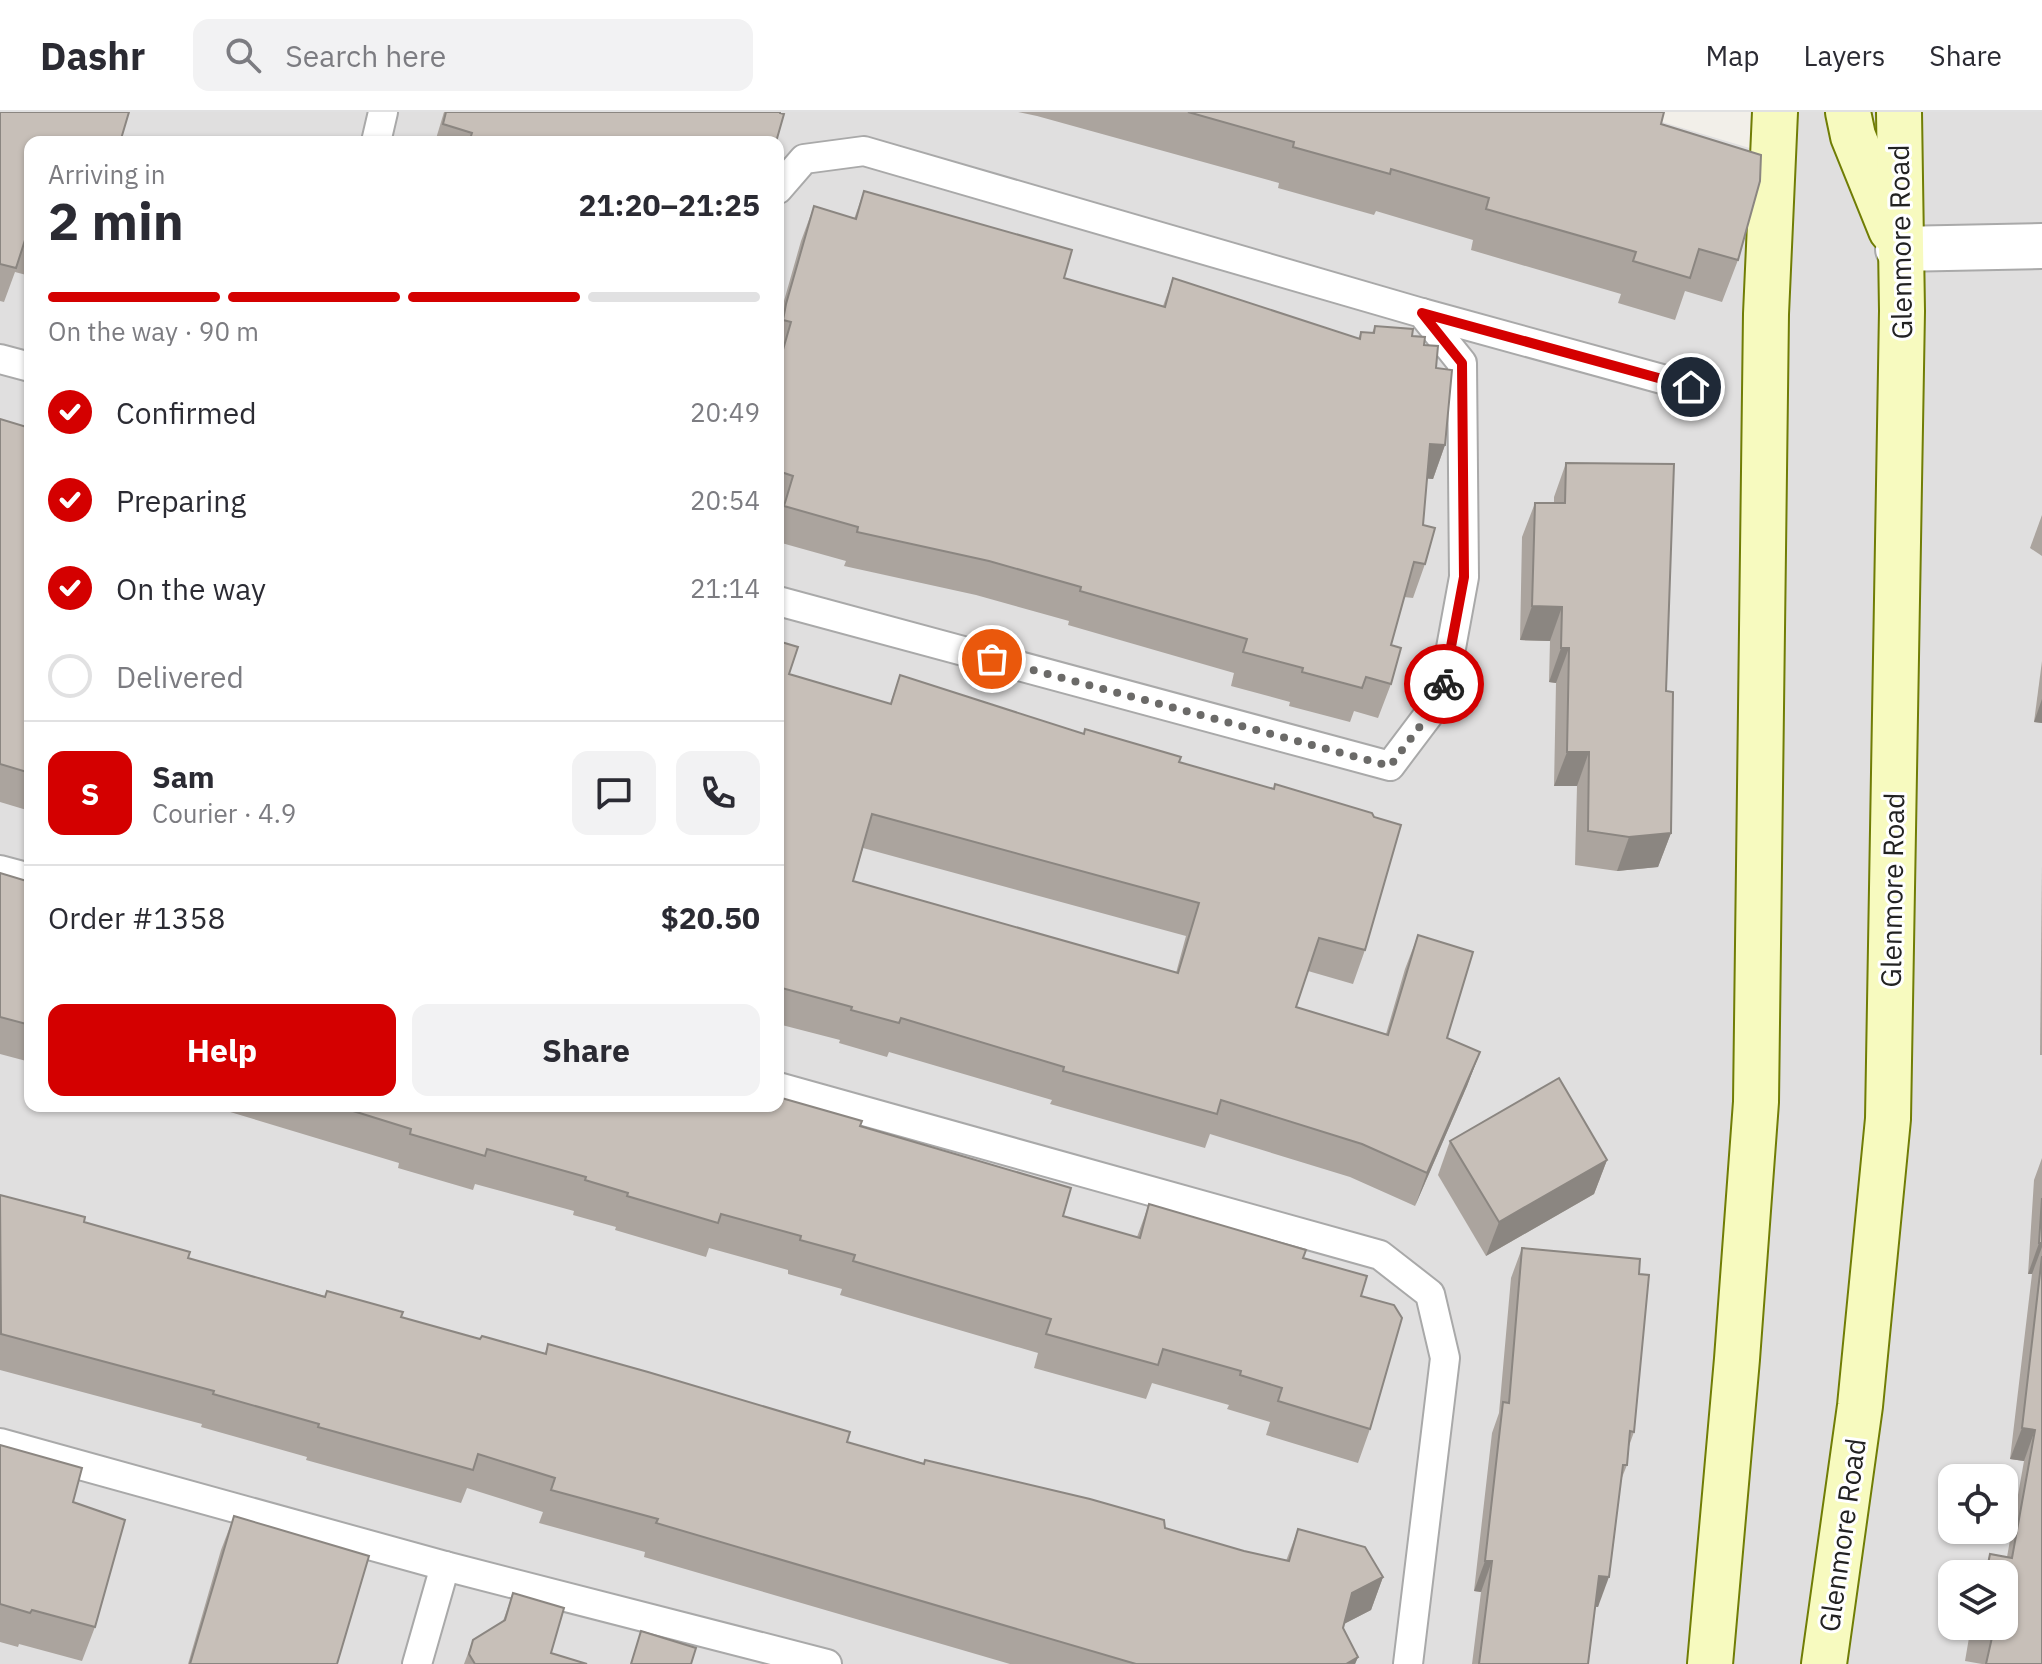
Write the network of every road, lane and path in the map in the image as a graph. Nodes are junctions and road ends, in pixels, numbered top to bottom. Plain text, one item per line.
1 (383, 112) edge
2 (1775, 112) edge
3 (1848, 112) edge
4 (1899, 112) edge
5 (377, 136) edge
6 (784, 182) edge
7 (2042, 246) edge
8 (1898, 249) junction
9 (1422, 313) junction
10 (0, 359) edge
11 (24, 365) edge
12 (1691, 387) dead end
13 (784, 603) edge
14 (0, 870) edge
15 (24, 876) edge
16 (784, 1089) edge
17 (0, 1443) edge
18 (445, 1566) junction
19 (417, 1664) edge
20 (827, 1664) edge
21 (1408, 1664) edge
22 (1710, 1664) edge
23 (1824, 1664) edge

1 - 5 lane
2 - 22 main road
3 - 8 main road
4 - 8 main road, Glenmore Road
6 - 9 lane
7 - 8 street
8 - 23 main road, Glenmore Road
9 - 12 lane
9 - 13 lane
10 - 11 lane
14 - 15 lane
16 - 21 lane
17 - 18 lane
18 - 19 lane
18 - 20 lane

